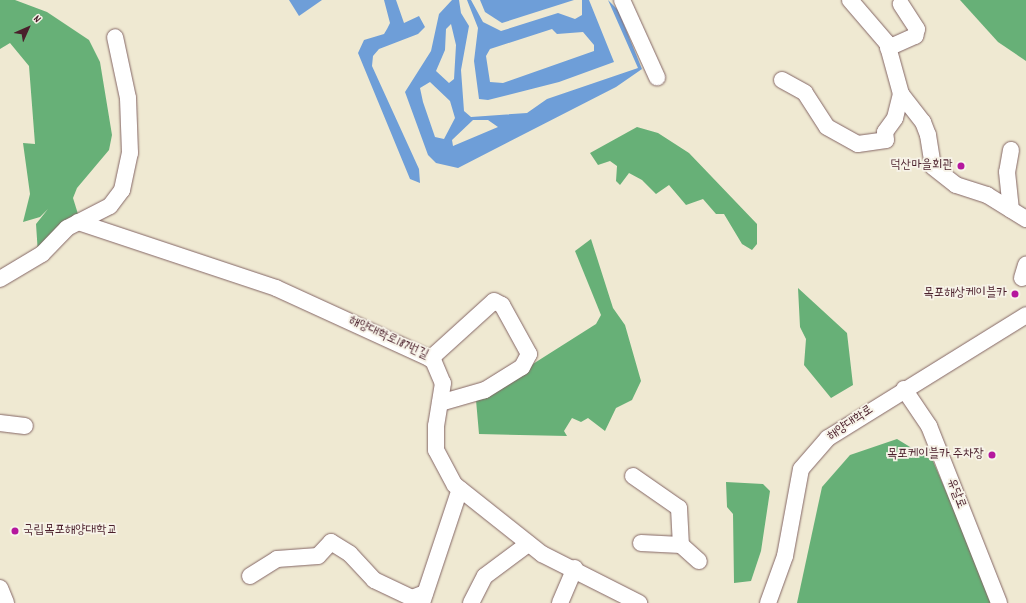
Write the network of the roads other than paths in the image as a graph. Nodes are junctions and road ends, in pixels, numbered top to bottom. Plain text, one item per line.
1 (622, 0) edge
2 (850, 0) edge
3 (901, 4) dead end
4 (115, 37) dead end
5 (888, 48) junction
6 (657, 77) dead end
7 (782, 80) dead end
8 (901, 94) junction
9 (1011, 150) dead end
10 (1011, 210) junction
11 (1026, 219) edge
12 (78, 222) junction
13 (0, 279) edge
14 (1026, 315) edge
15 (430, 359) junction
16 (904, 389) junction
17 (440, 403) junction
18 (0, 423) edge
19 (25, 426) dead end
20 (633, 476) dead end
21 (460, 489) junction
22 (641, 543) dead end
23 (528, 544) junction
24 (681, 545) junction
25 (699, 561) dead end
26 (575, 568) junction
27 (250, 576) dead end
28 (0, 588) edge
29 (423, 598) edge
30 (6, 603) edge
31 (471, 603) edge
32 (560, 603) edge
33 (639, 603) edge
34 (768, 603) edge
35 (999, 603) edge

1 - 6 street
2 - 5 street
3 - 5 street
4 - 12 street
5 - 8 street
7 - 8 street
8 - 10 street
9 - 10 street
10 - 11 street
12 - 13 street
12 - 15 street, 해양대학로187번길
14 - 16 street, 해양대학로
15 - 17 street, 해양대학로187번길
15 - 17 street
16 - 34 street, 해양대학로
16 - 35 street, 유달로
17 - 21 street, 해양대학로187번길
18 - 19 street
20 - 24 street
21 - 23 street, 해양대학로187번길
21 - 29 street
22 - 24 street
23 - 26 street, 해양대학로187번길
23 - 31 street
24 - 25 street
26 - 32 street
26 - 33 street, 해양대학로187번길
27 - 29 street
28 - 30 street

